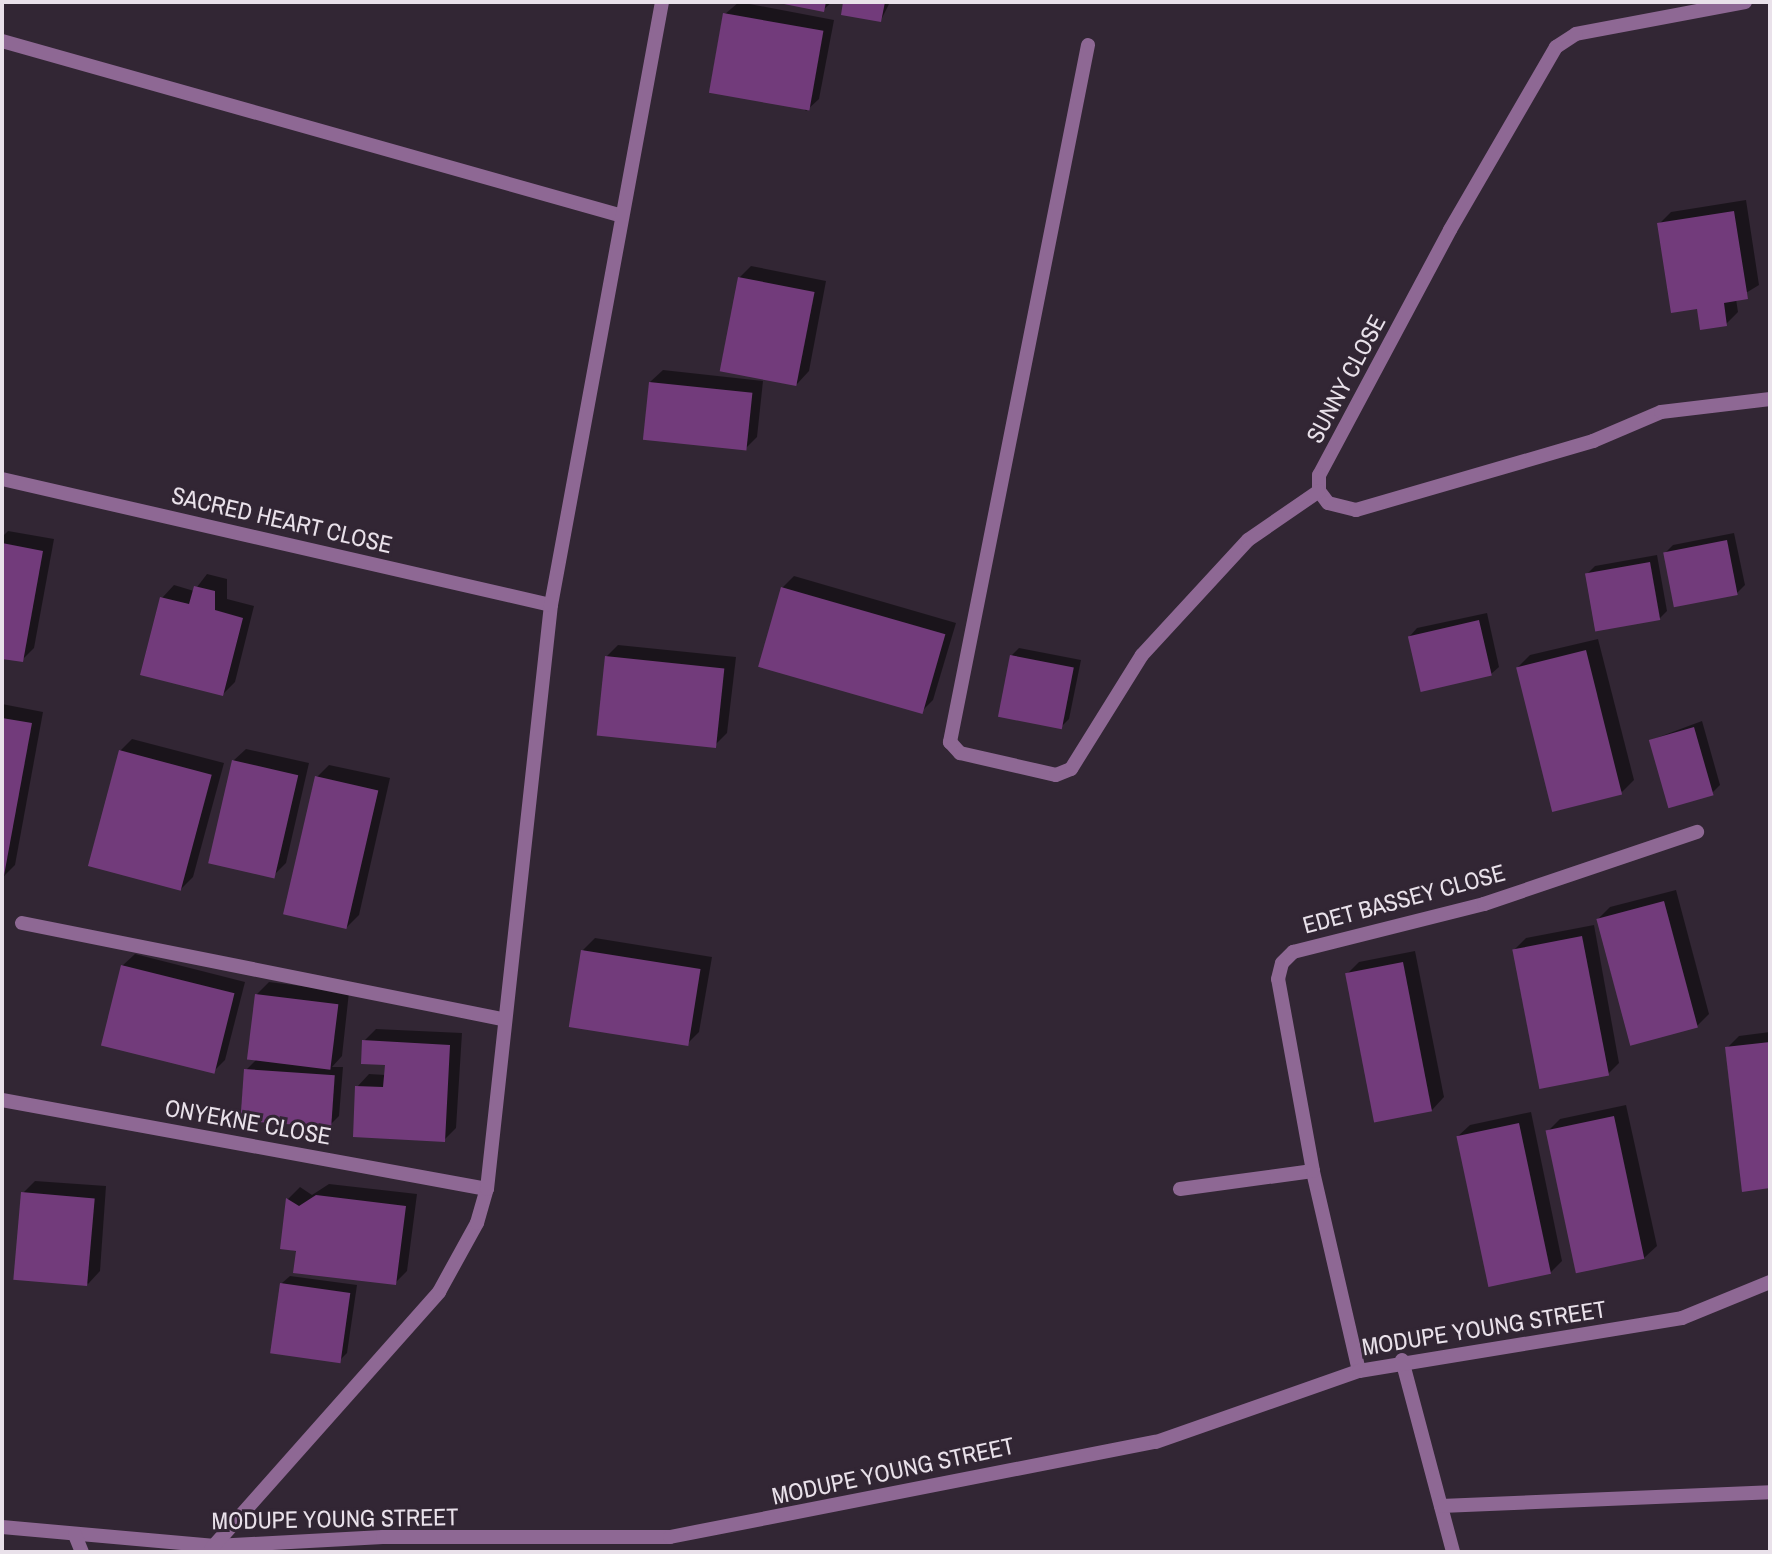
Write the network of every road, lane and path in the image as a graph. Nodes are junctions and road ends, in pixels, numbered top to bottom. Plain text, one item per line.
1 (662, 2) edge
2 (1745, 2) edge
3 (2, 41) edge
4 (1088, 45) dead end
5 (619, 215) junction
6 (1770, 399) edge
7 (2, 479) edge
8 (1319, 491) junction
9 (551, 605) junction
10 (1697, 832) dead end
11 (22, 923) dead end
12 (502, 1019) junction
13 (2, 1100) edge
14 (1313, 1171) junction
15 (487, 1189) junction
16 (1180, 1189) dead end
17 (1770, 1282) edge
18 (1402, 1360) junction
19 (1359, 1371) junction
20 (1770, 1492) edge
21 (1441, 1506) junction
22 (2, 1527) edge
23 (75, 1535) junction
24 (211, 1549) edge
25 (82, 1552) edge
26 (1453, 1552) edge

1 - 5 street
2 - 8 street, SUNNY CLOSE
3 - 5 street
4 - 8 street
5 - 9 street
6 - 8 street
7 - 9 street, SACRED HEART CLOSE
9 - 12 street
10 - 14 street, EDET BASSEY CLOSE
11 - 12 street
12 - 15 street
13 - 15 street, ONYEKNE CLOSE
14 - 16 street
14 - 19 street, EDET BASSEY CLOSE
15 - 24 street
17 - 18 street, MODUPE YOUNG STREET
18 - 19 street, MODUPE YOUNG STREET
18 - 21 street
19 - 24 street, MODUPE YOUNG STREET
20 - 21 street
21 - 26 street
22 - 23 street, MODUPE YOUNG STREET
23 - 24 street, MODUPE YOUNG STREET
23 - 25 street

